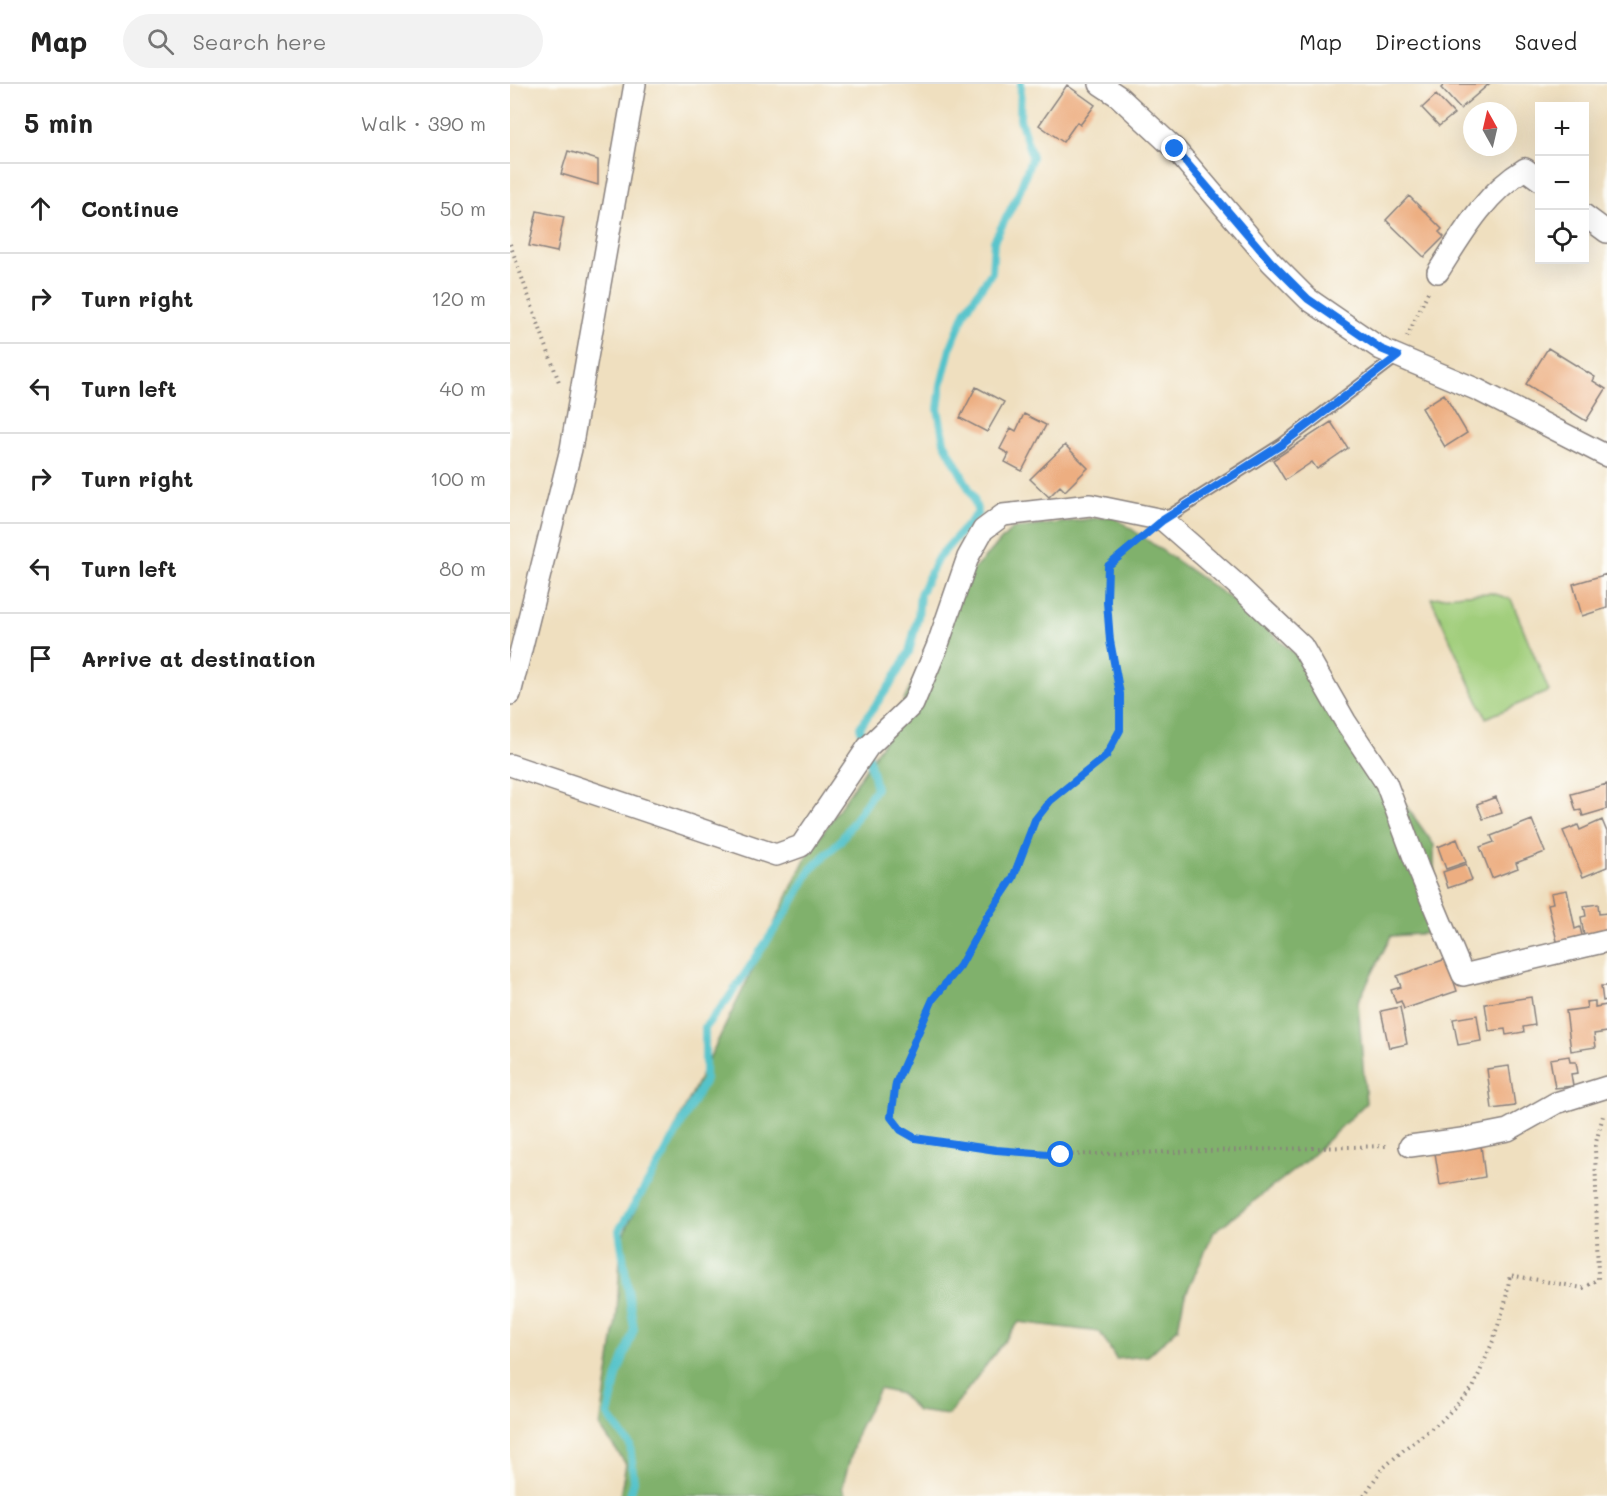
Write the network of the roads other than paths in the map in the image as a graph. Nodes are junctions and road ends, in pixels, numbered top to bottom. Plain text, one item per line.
1 (635, 84) edge
2 (1100, 84) edge
3 (1535, 177) edge
4 (1589, 219) edge
5 (1607, 232) edge
6 (1438, 272) road end
7 (1398, 356) junction
8 (1607, 456) edge
9 (1163, 520) junction
10 (510, 694) edge
11 (510, 765) edge
12 (1607, 941) edge
13 (1604, 1088) edge
14 (1410, 1146) road end

1 - 10 street
2 - 7 street
3 - 6 street
4 - 5 street
7 - 8 street
7 - 9 lane
9 - 11 street
9 - 12 street
13 - 14 street

